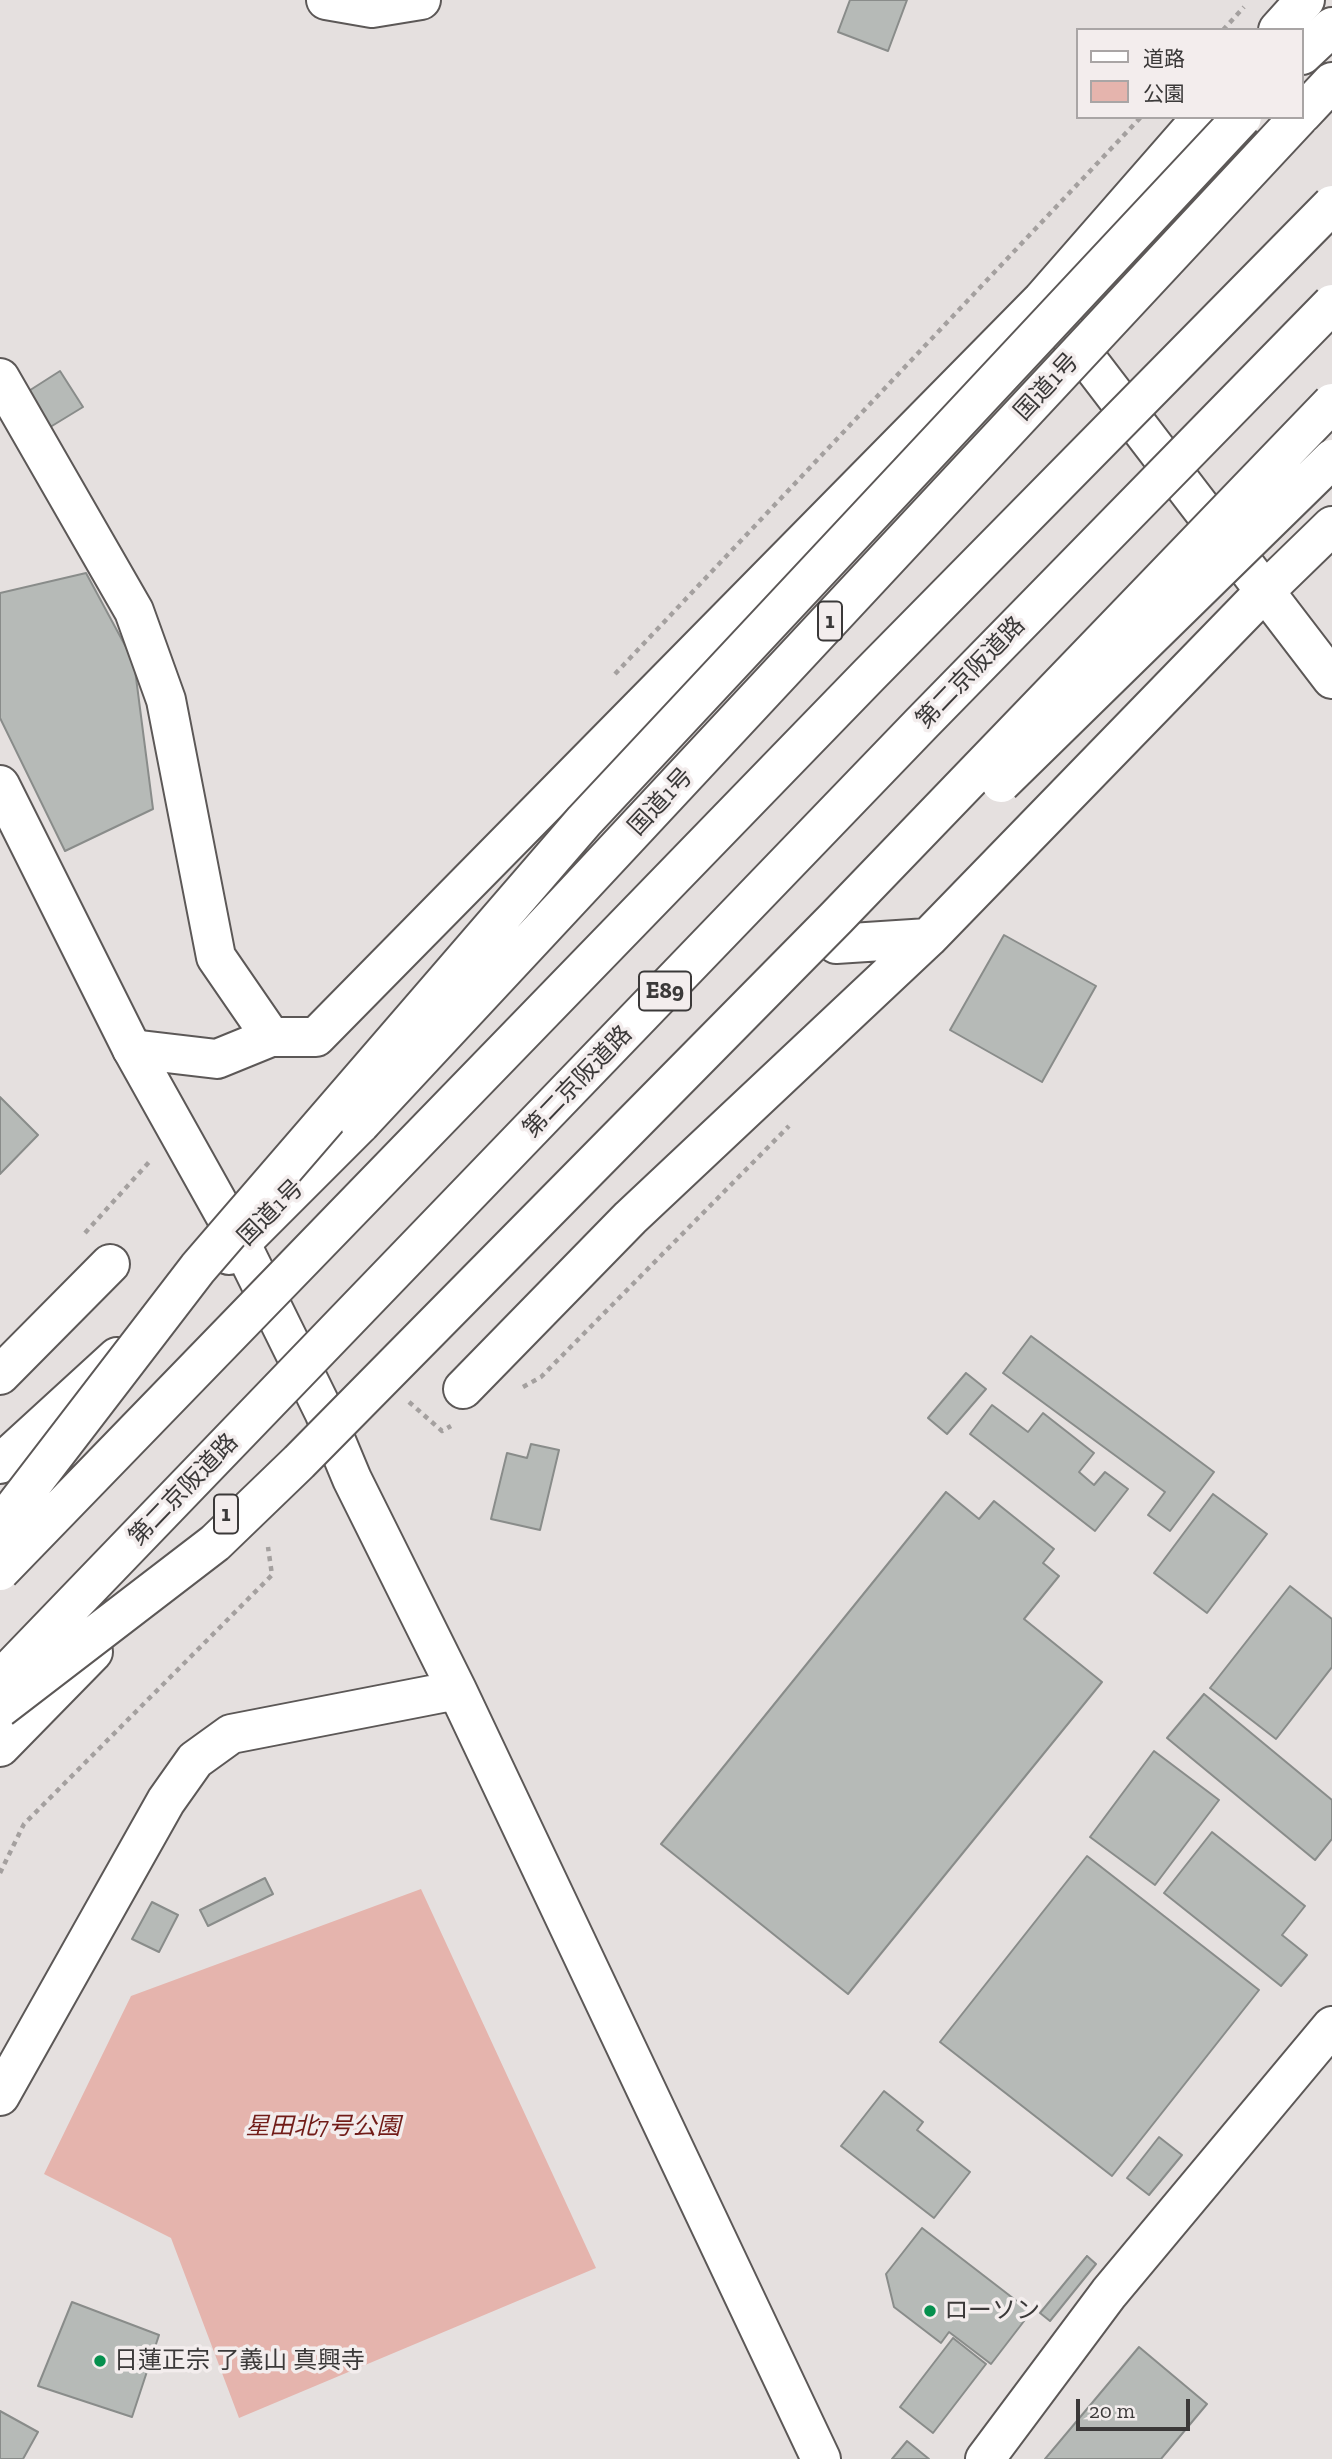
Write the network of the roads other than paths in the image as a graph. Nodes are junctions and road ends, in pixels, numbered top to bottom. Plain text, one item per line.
1 (326, 0) edge
2 (421, 0) edge
3 (1306, 0) edge
4 (1332, 27) edge
5 (1280, 28) edge
6 (1304, 53) edge
7 (1332, 82) edge
8 (1304, 113) edge
9 (1200, 119) edge
10 (1240, 119) edge
11 (1298, 119) edge
12 (1332, 205) edge
13 (1042, 300) junction
14 (1332, 304) edge
15 (0, 378) edge
16 (1332, 403) edge
17 (1332, 458) edge
18 (1332, 526) edge
19 (1264, 592) junction
20 (1332, 679) edge
21 (0, 785) edge
22 (928, 938) junction
23 (836, 944) junction
24 (271, 1037) junction
25 (132, 1049) junction
26 (241, 1244) junction
27 (110, 1264) dead end
28 (0, 1375) edge
29 (463, 1389) dead end
30 (324, 1412) junction
31 (0, 1464) edge
32 (0, 1527) edge
33 (0, 1571) edge
34 (0, 1680) edge
35 (457, 1690) junction
36 (0, 1708) edge
37 (0, 1748) edge
38 (1332, 2026) edge
39 (0, 2096) edge
40 (821, 2459) edge
41 (985, 2459) edge

1 - 2 main road
3 - 5 main road
4 - 6 main road
7 - 8 main road, 国道1号 / 1
9 - 13 main road
10 - 32 main road, bridge
11 - 26 main road, 国道1号 / 1, bridge
12 - 33 main road, bridge
13 - 19 main road
13 - 24 main road
14 - 34 main road, 第二京阪道路 / E89, bridge
15 - 24 main road
16 - 36 main road, bridge
17 - 23 main road, 1, bridge
18 - 19 main road
19 - 20 main road
19 - 22 main road
21 - 25 main road
22 - 23 main road
22 - 29 main road
23 - 30 main road, 1, bridge
24 - 25 main road
25 - 26 main road
26 - 30 main road
26 - 31 main road, 国道1号 / 1
27 - 28 main road
30 - 35 main road
30 - 37 main road, 1
35 - 39 main road
35 - 40 main road
38 - 41 main road

